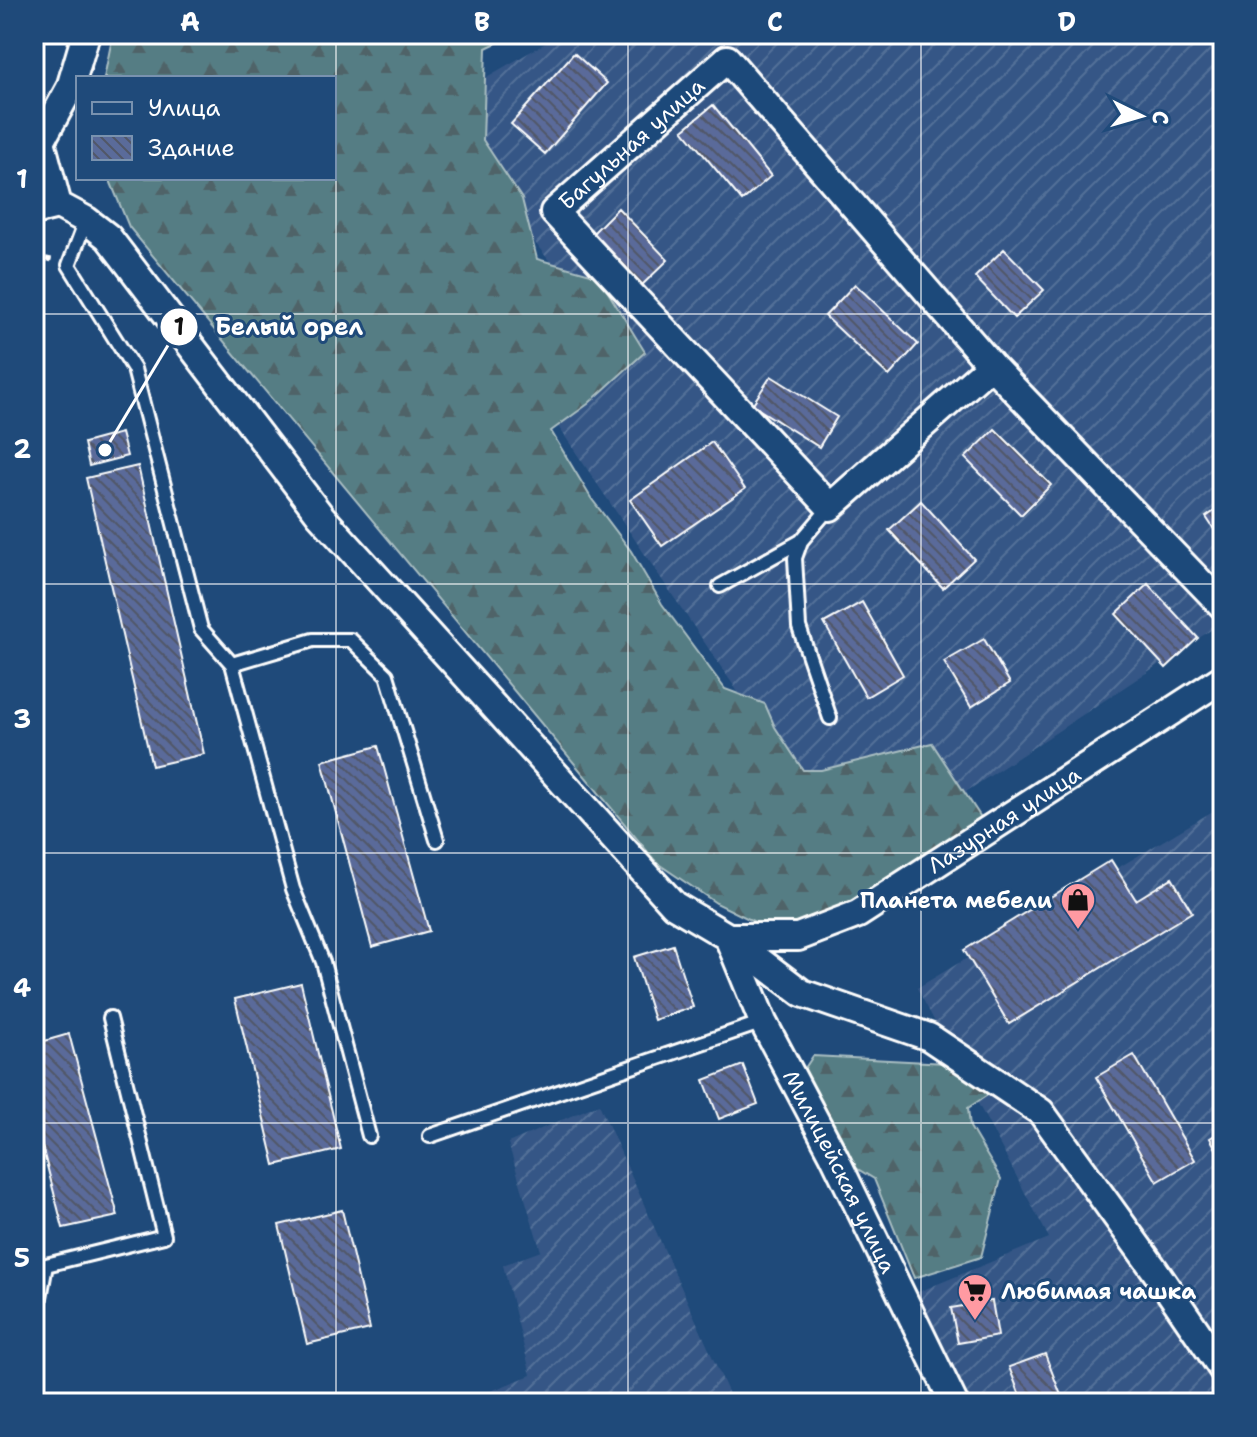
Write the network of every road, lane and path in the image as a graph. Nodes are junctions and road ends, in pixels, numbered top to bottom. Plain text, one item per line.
1 (86, 34) edge
2 (36, 138) edge
3 (46, 208) edge
4 (86, 220) junction
5 (991, 365) junction
6 (830, 507) junction
7 (801, 541) junction
8 (720, 586) dead end
9 (1223, 606) edge
10 (232, 664) junction
11 (1223, 678) edge
12 (830, 718) dead end
13 (437, 840) dead end
14 (728, 937) junction
15 (110, 1018) dead end
16 (763, 1022) junction
17 (369, 1136) dead end
18 (430, 1136) dead end
19 (34, 1330) edge
20 (1223, 1370) edge
21 (954, 1403) edge

1 - 2 street
2 - 3 street
3 - 4 street
4 - 10 lane
4 - 14 street
5 - 6 street
5 - 6 street, Багульная улица
5 - 9 street, Багульная улица
6 - 7 lane
7 - 8 lane
7 - 12 lane
10 - 13 lane
10 - 17 lane
11 - 14 street, Лазурная улица
14 - 16 street, Милицейская улица
14 - 20 street
15 - 19 lane
16 - 18 lane
16 - 21 street, Милицейская улица

